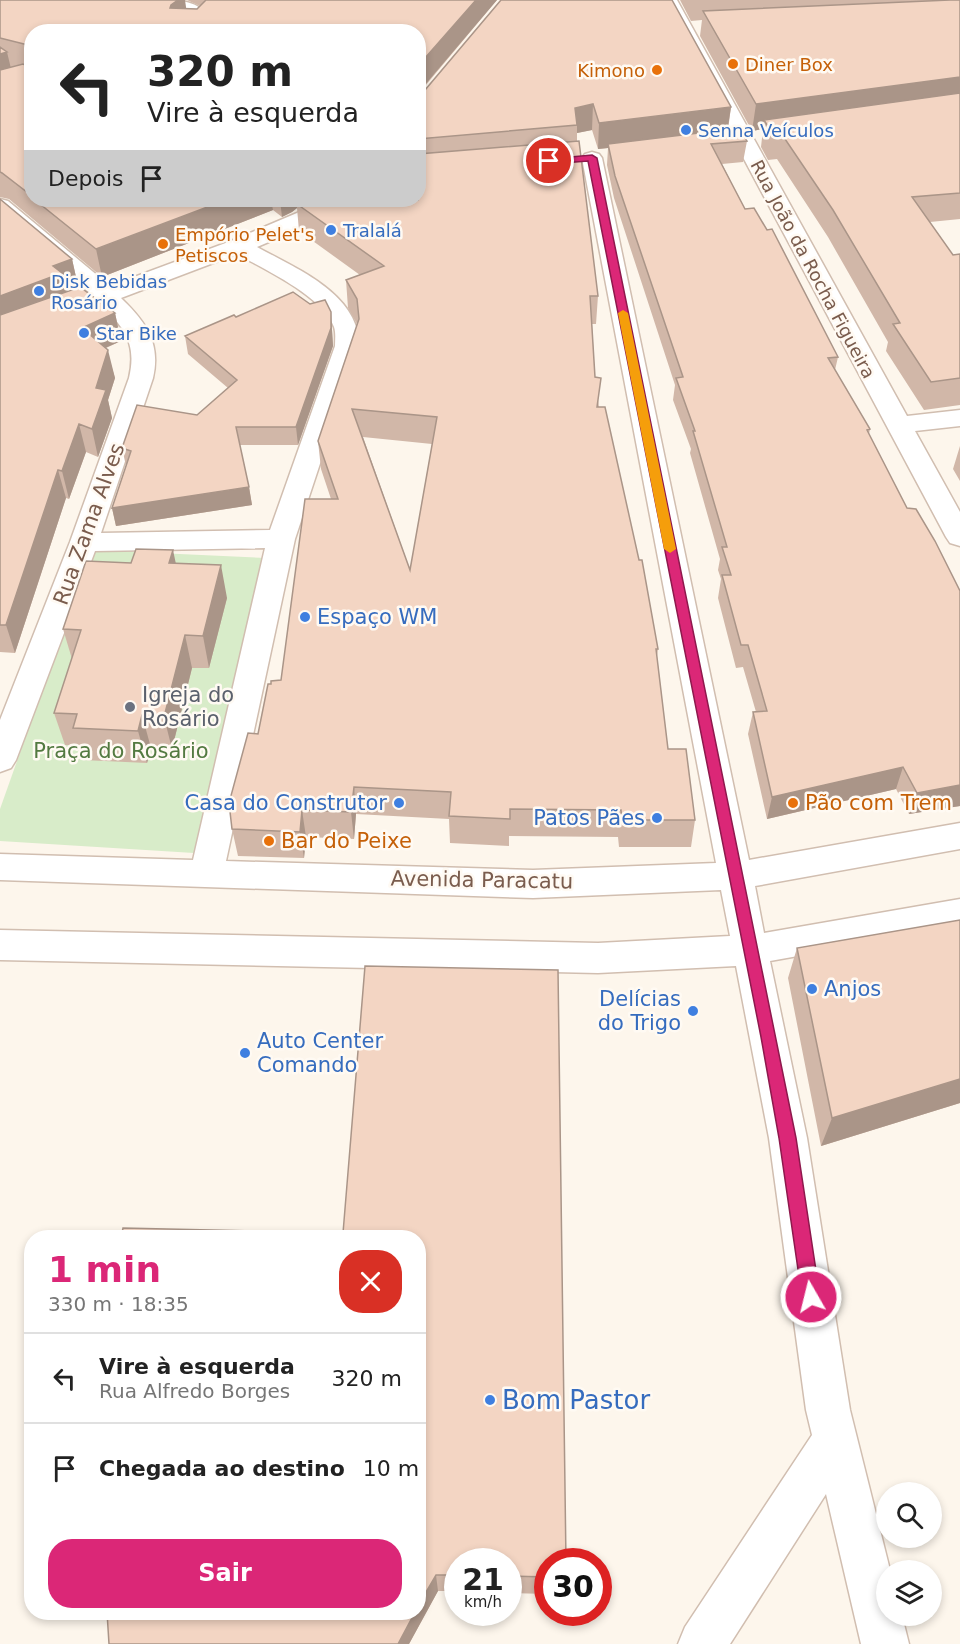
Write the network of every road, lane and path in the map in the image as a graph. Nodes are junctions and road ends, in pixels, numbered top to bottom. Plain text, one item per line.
1 (174, 0) edge
2 (668, 0) edge
3 (200, 24) edge
4 (706, 28) edge
5 (682, 29) junction
6 (769, 137) edge
7 (745, 140) junction
8 (721, 143) edge
9 (592, 157) dead end
10 (0, 206) edge
11 (322, 207) edge
12 (239, 246) junction
13 (106, 295) junction
14 (64, 312) edge
15 (960, 418) edge
16 (898, 425) junction
17 (960, 537) edge
18 (280, 539) junction
19 (84, 542) junction
20 (0, 760) edge
21 (960, 836) edge
22 (0, 867) edge
23 (206, 873) junction
24 (734, 876) junction
25 (960, 913) edge
26 (0, 945) edge
27 (752, 950) junction
28 (835, 1440) junction
29 (702, 1644) edge
30 (885, 1644) edge

1 - 3 street
2 - 5 street, Rua João da Rocha Figueira
4 - 5 street
5 - 7 street, Rua João da Rocha Figueira
6 - 7 street
7 - 8 street
7 - 16 street, Rua João da Rocha Figueira
9 - 24 street
10 - 13 street, Rua Zama Alves
11 - 12 street
12 - 13 street
12 - 18 street
13 - 14 street
13 - 19 street, Rua Zama Alves
15 - 16 street
16 - 17 street, Rua João da Rocha Figueira
18 - 19 street
18 - 23 street
19 - 20 street, Rua Zama Alves
21 - 24 street, Avenida Paracatu
22 - 23 street, Avenida Paracatu
23 - 24 street, Avenida Paracatu
24 - 27 street
25 - 27 street
26 - 27 street
27 - 28 street
28 - 29 street
28 - 30 street

